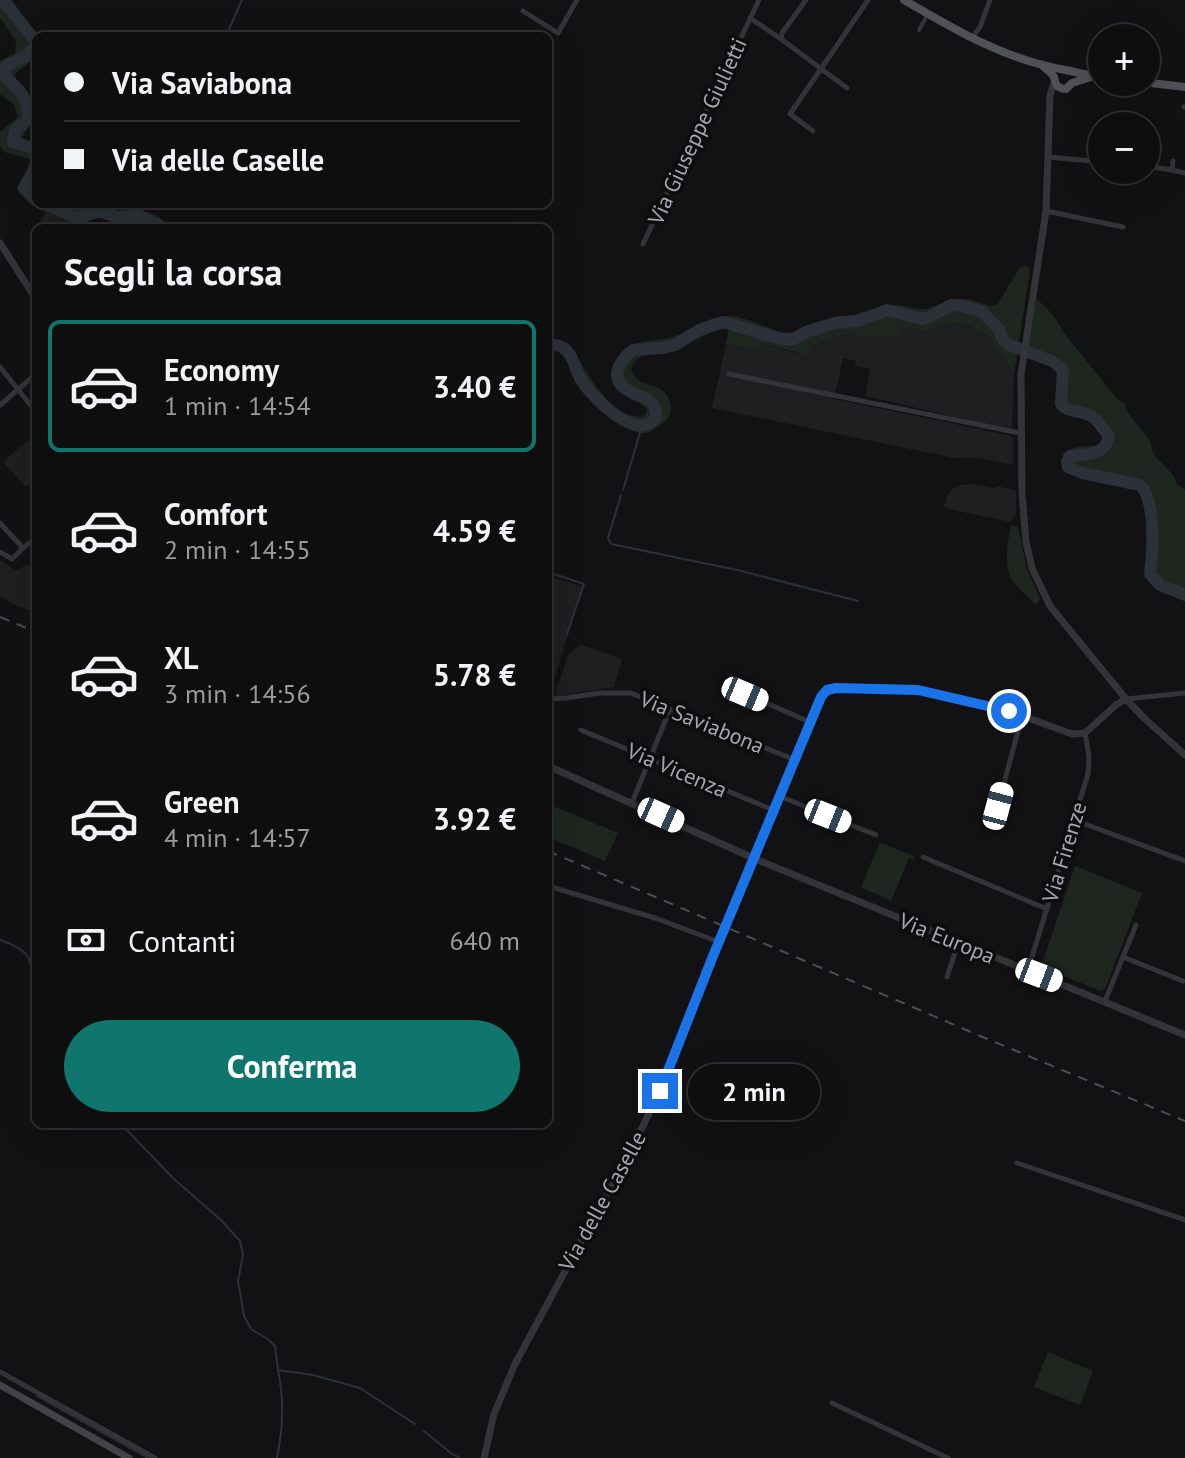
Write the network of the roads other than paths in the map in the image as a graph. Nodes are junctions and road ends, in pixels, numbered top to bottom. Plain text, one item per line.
1 (577, 0) edge
2 (759, 0) edge
3 (806, 0) edge
4 (868, 0) edge
5 (904, 0) edge
6 (990, 0) edge
7 (523, 11) dead end
8 (928, 14) junction
9 (750, 18) junction
10 (980, 27) junction
11 (919, 30) dead end
12 (781, 39) junction
13 (971, 39) junction
14 (985, 45) junction
15 (1042, 66) junction
16 (820, 68) junction
17 (1065, 70) junction
18 (1088, 75) edge
19 (1088, 78) edge
20 (1054, 80) junction
21 (1160, 84) edge
22 (1069, 86) junction
23 (1185, 87) edge
24 (847, 88) dead end
25 (1051, 109) junction
26 (813, 131) dead end
27 (1049, 157) junction
28 (1088, 161) edge
29 (1173, 161) dead end
30 (1160, 168) edge
31 (1172, 170) junction
32 (1185, 173) edge
33 (1046, 211) junction
34 (1123, 227) dead end
35 (643, 244) dead end
36 (1, 246) edge
37 (32, 293) edge
38 (0, 367) edge
39 (729, 374) dead end
40 (32, 378) edge
41 (18, 390) junction
42 (0, 405) edge
43 (32, 407) edge
44 (1020, 433) junction
45 (0, 523) edge
46 (32, 541) edge
47 (23, 548) junction
48 (0, 552) edge
49 (1185, 693) edge
50 (745, 694) dead end
51 (552, 699) edge
52 (1126, 699) junction
53 (670, 709) junction
54 (1022, 716) junction
55 (811, 722) junction
56 (581, 730) dead end
57 (1085, 733) junction
58 (1185, 755) edge
59 (649, 759) junction
60 (795, 760) junction
61 (552, 768) edge
62 (779, 796) junction
63 (632, 803) junction
64 (998, 806) dead end
65 (773, 810) junction
66 (1074, 820) junction
67 (876, 835) dead end
68 (923, 857) dead end
69 (753, 858) junction
70 (1185, 861) edge
71 (552, 887) edge
72 (1047, 909) junction
73 (1136, 925) dead end
74 (719, 942) junction
75 (958, 943) junction
76 (1123, 957) junction
77 (1028, 971) junction
78 (947, 977) dead end
79 (1183, 981) dead end
80 (1105, 1001) junction
81 (1185, 1035) edge
82 (1017, 1163) dead end
83 (1185, 1220) edge
84 (0, 1372) edge
85 (0, 1385) edge
86 (832, 1403) dead end
87 (129, 1458) edge
88 (155, 1458) edge
89 (484, 1458) edge
90 (948, 1458) edge

1 - 7 street
2 - 9 street, Via Giuseppe Giulietti
3 - 12 street
4 - 16 street
5 - 8 main road
6 - 10 street
8 - 11 street
8 - 13 main road
9 - 12 street, Via Giuseppe Giulietti
9 - 35 street, Via Giuseppe Giulietti
10 - 13 street
10 - 14 street
12 - 16 street, Via Giuseppe Giulietti
13 - 14 main road
14 - 15 main road
15 - 17 main road
15 - 20 main road
16 - 24 street, Via Giuseppe Giulietti
16 - 26 street
17 - 18 main road
17 - 20 main road
17 - 22 main road
19 - 22 main road
20 - 22 main road
20 - 25 street
21 - 23 main road
22 - 25 street
25 - 27 street
27 - 28 street
27 - 33 street
29 - 31 street
30 - 31 street
31 - 32 street
33 - 34 street
33 - 44 street
36 - 37 street
38 - 41 street
39 - 44 street
40 - 41 street
41 - 42 street
41 - 43 street
44 - 52 street
45 - 47 street
46 - 47 street
47 - 48 street
49 - 52 street
50 - 55 street
51 - 53 street, Via Saviabona
52 - 57 street
52 - 58 street
53 - 59 street
53 - 60 street, Via Saviabona
54 - 55 street
54 - 57 street
54 - 64 street
55 - 60 street
56 - 59 street, Via Vicenza
57 - 66 street, Via Firenze
59 - 63 street
59 - 65 street, Via Vicenza
60 - 62 street, Via delle Caselle
61 - 63 street, Via Europa
62 - 65 street, Via delle Caselle
62 - 67 street
63 - 69 street, Via Europa
65 - 69 street, Via delle Caselle
66 - 70 street, Via Firenze
66 - 72 street, Via Firenze
68 - 72 street
69 - 74 street, Via delle Caselle
69 - 75 street, Via Europa
71 - 74 street
72 - 77 street, Via Firenze
73 - 76 street
74 - 89 street, Via delle Caselle
75 - 77 street, Via Europa
75 - 78 street
76 - 79 street
76 - 80 street
77 - 80 street, Via Europa
80 - 81 street, Via Europa
82 - 83 street
84 - 88 street
85 - 87 main road
86 - 90 street

